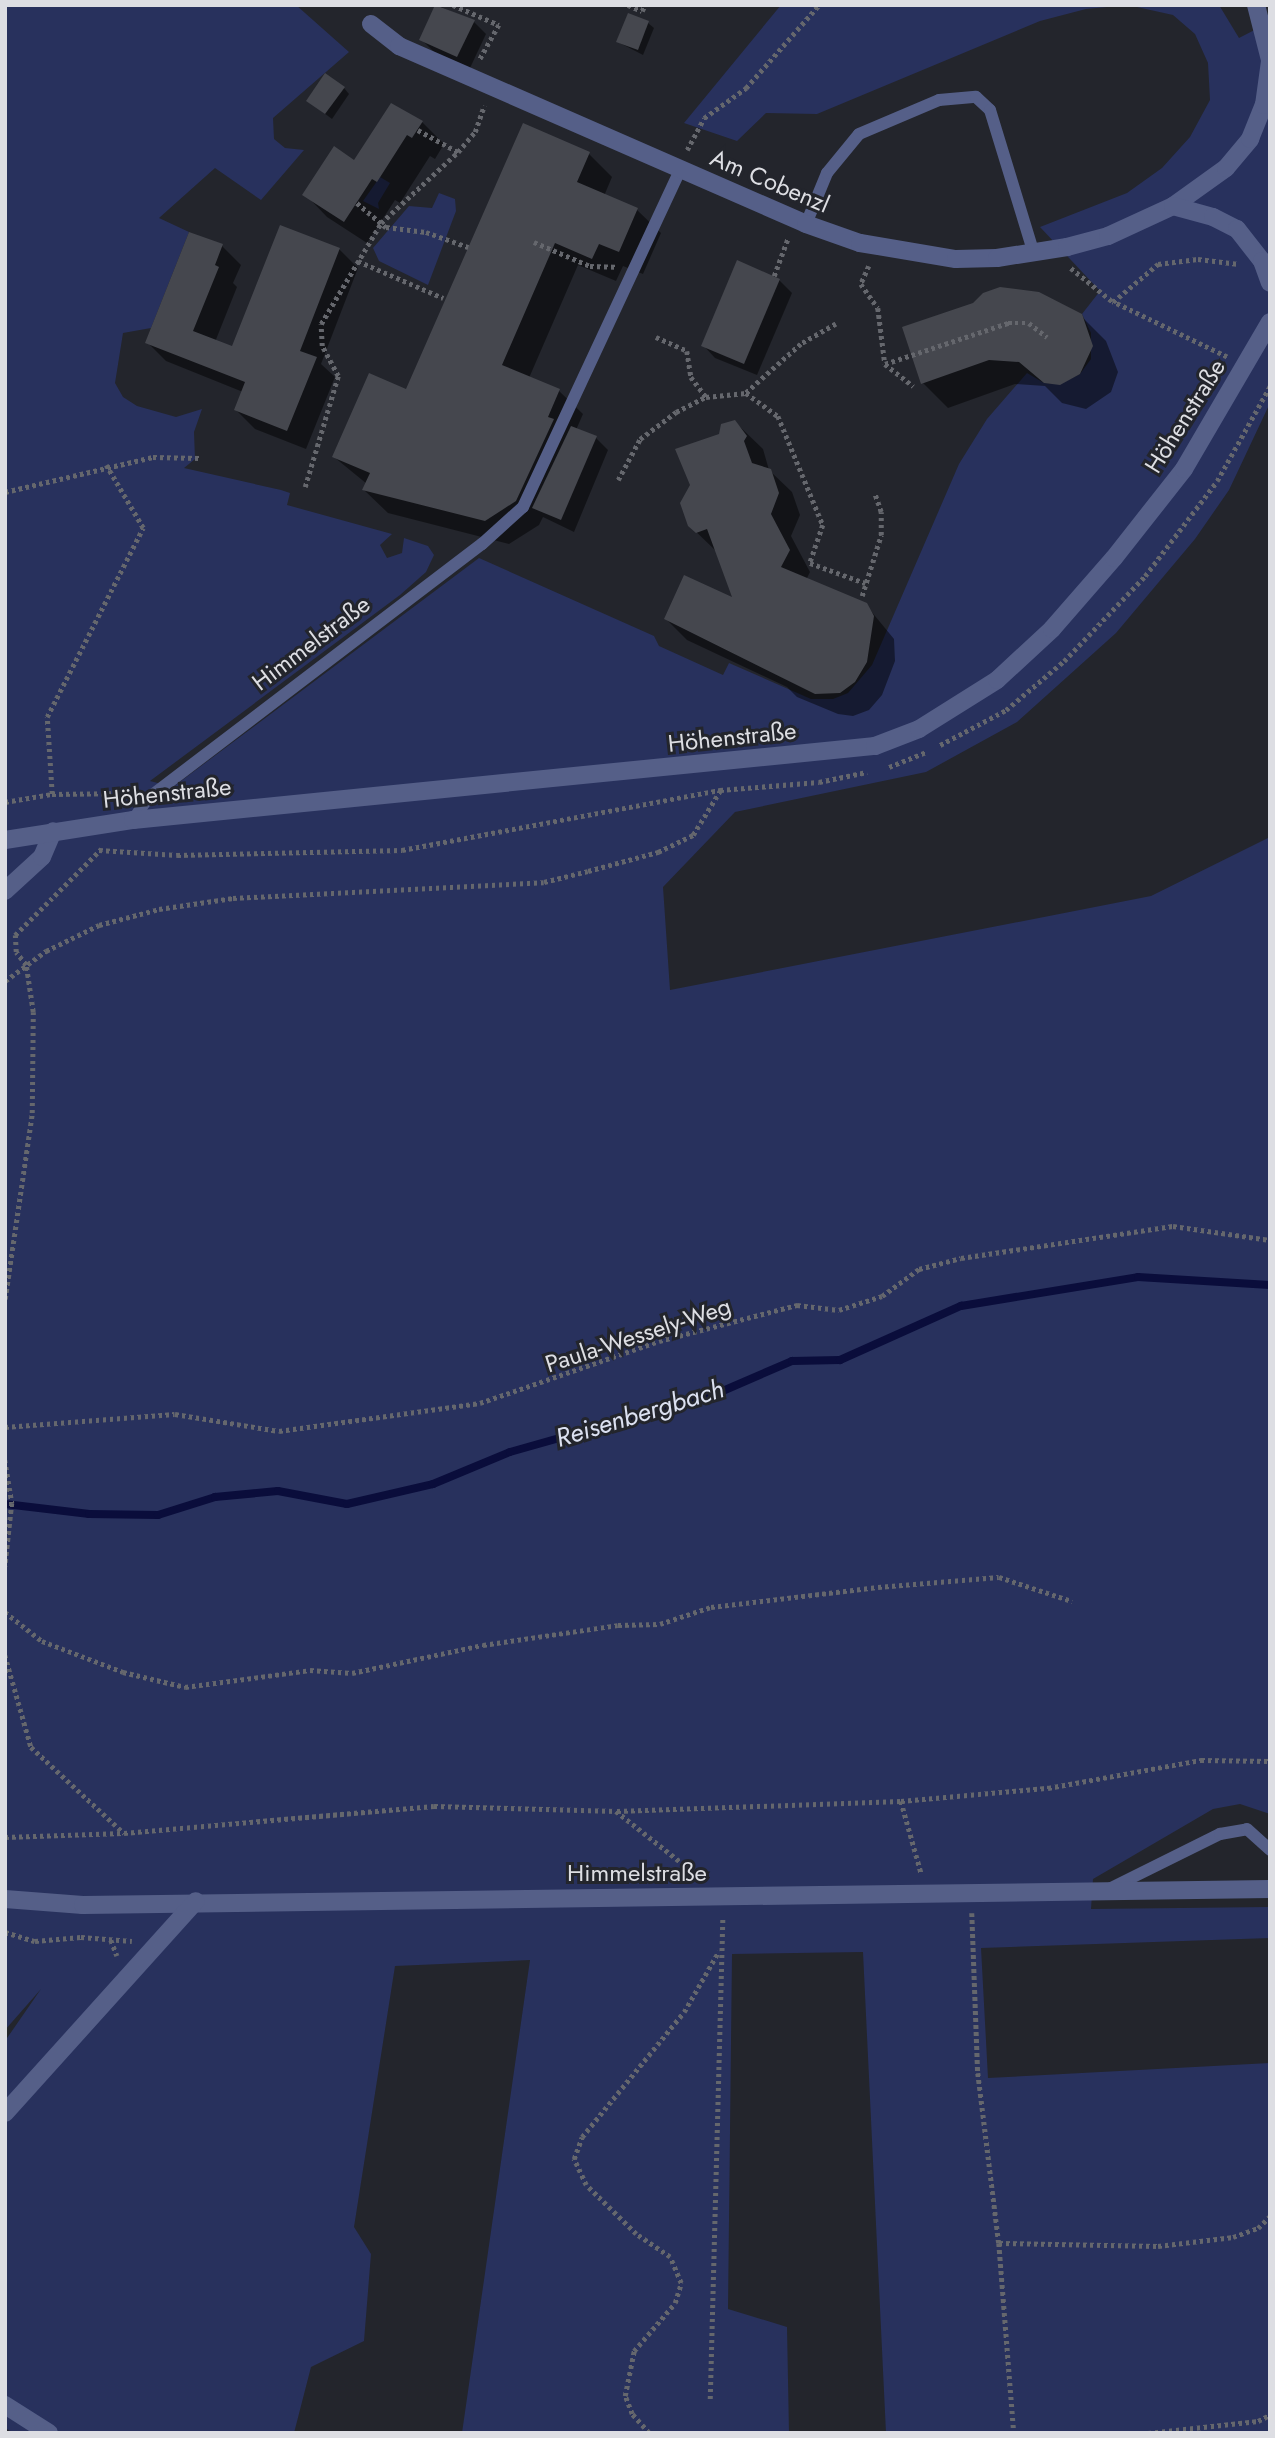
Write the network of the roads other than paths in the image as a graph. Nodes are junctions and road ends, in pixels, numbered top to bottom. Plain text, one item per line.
1 (1256, 5) edge
2 (371, 24) dead end
3 (1270, 60) edge
4 (680, 170) junction
5 (1173, 206) junction
6 (806, 224) junction
7 (1034, 254) junction
8 (1270, 284) edge
9 (1270, 322) edge
10 (133, 820) junction
11 (53, 831) junction
12 (5, 840) edge
13 (5, 891) edge
14 (1270, 1850) edge
15 (1270, 1889) edge
16 (1106, 1891) junction
17 (5, 1899) edge
18 (197, 1901) junction
19 (5, 2113) edge
20 (5, 2405) edge
21 (49, 2433) edge

1 - 3 street, Am Cobenzl
2 - 4 street, Am Cobenzl
3 - 5 street, Am Cobenzl
4 - 6 street, Am Cobenzl
4 - 10 lane, Himmelstraße
5 - 7 street, Am Cobenzl
5 - 8 street
6 - 7 street, Am Cobenzl
6 - 7 lane
9 - 10 street, Höhenstraße
10 - 11 street, Höhenstraße
11 - 12 street, Höhenstraße
11 - 13 street
14 - 16 lane
15 - 16 street, Himmelstraße
16 - 18 street, Himmelstraße
17 - 18 street, Himmelstraße
18 - 19 street
20 - 21 street

